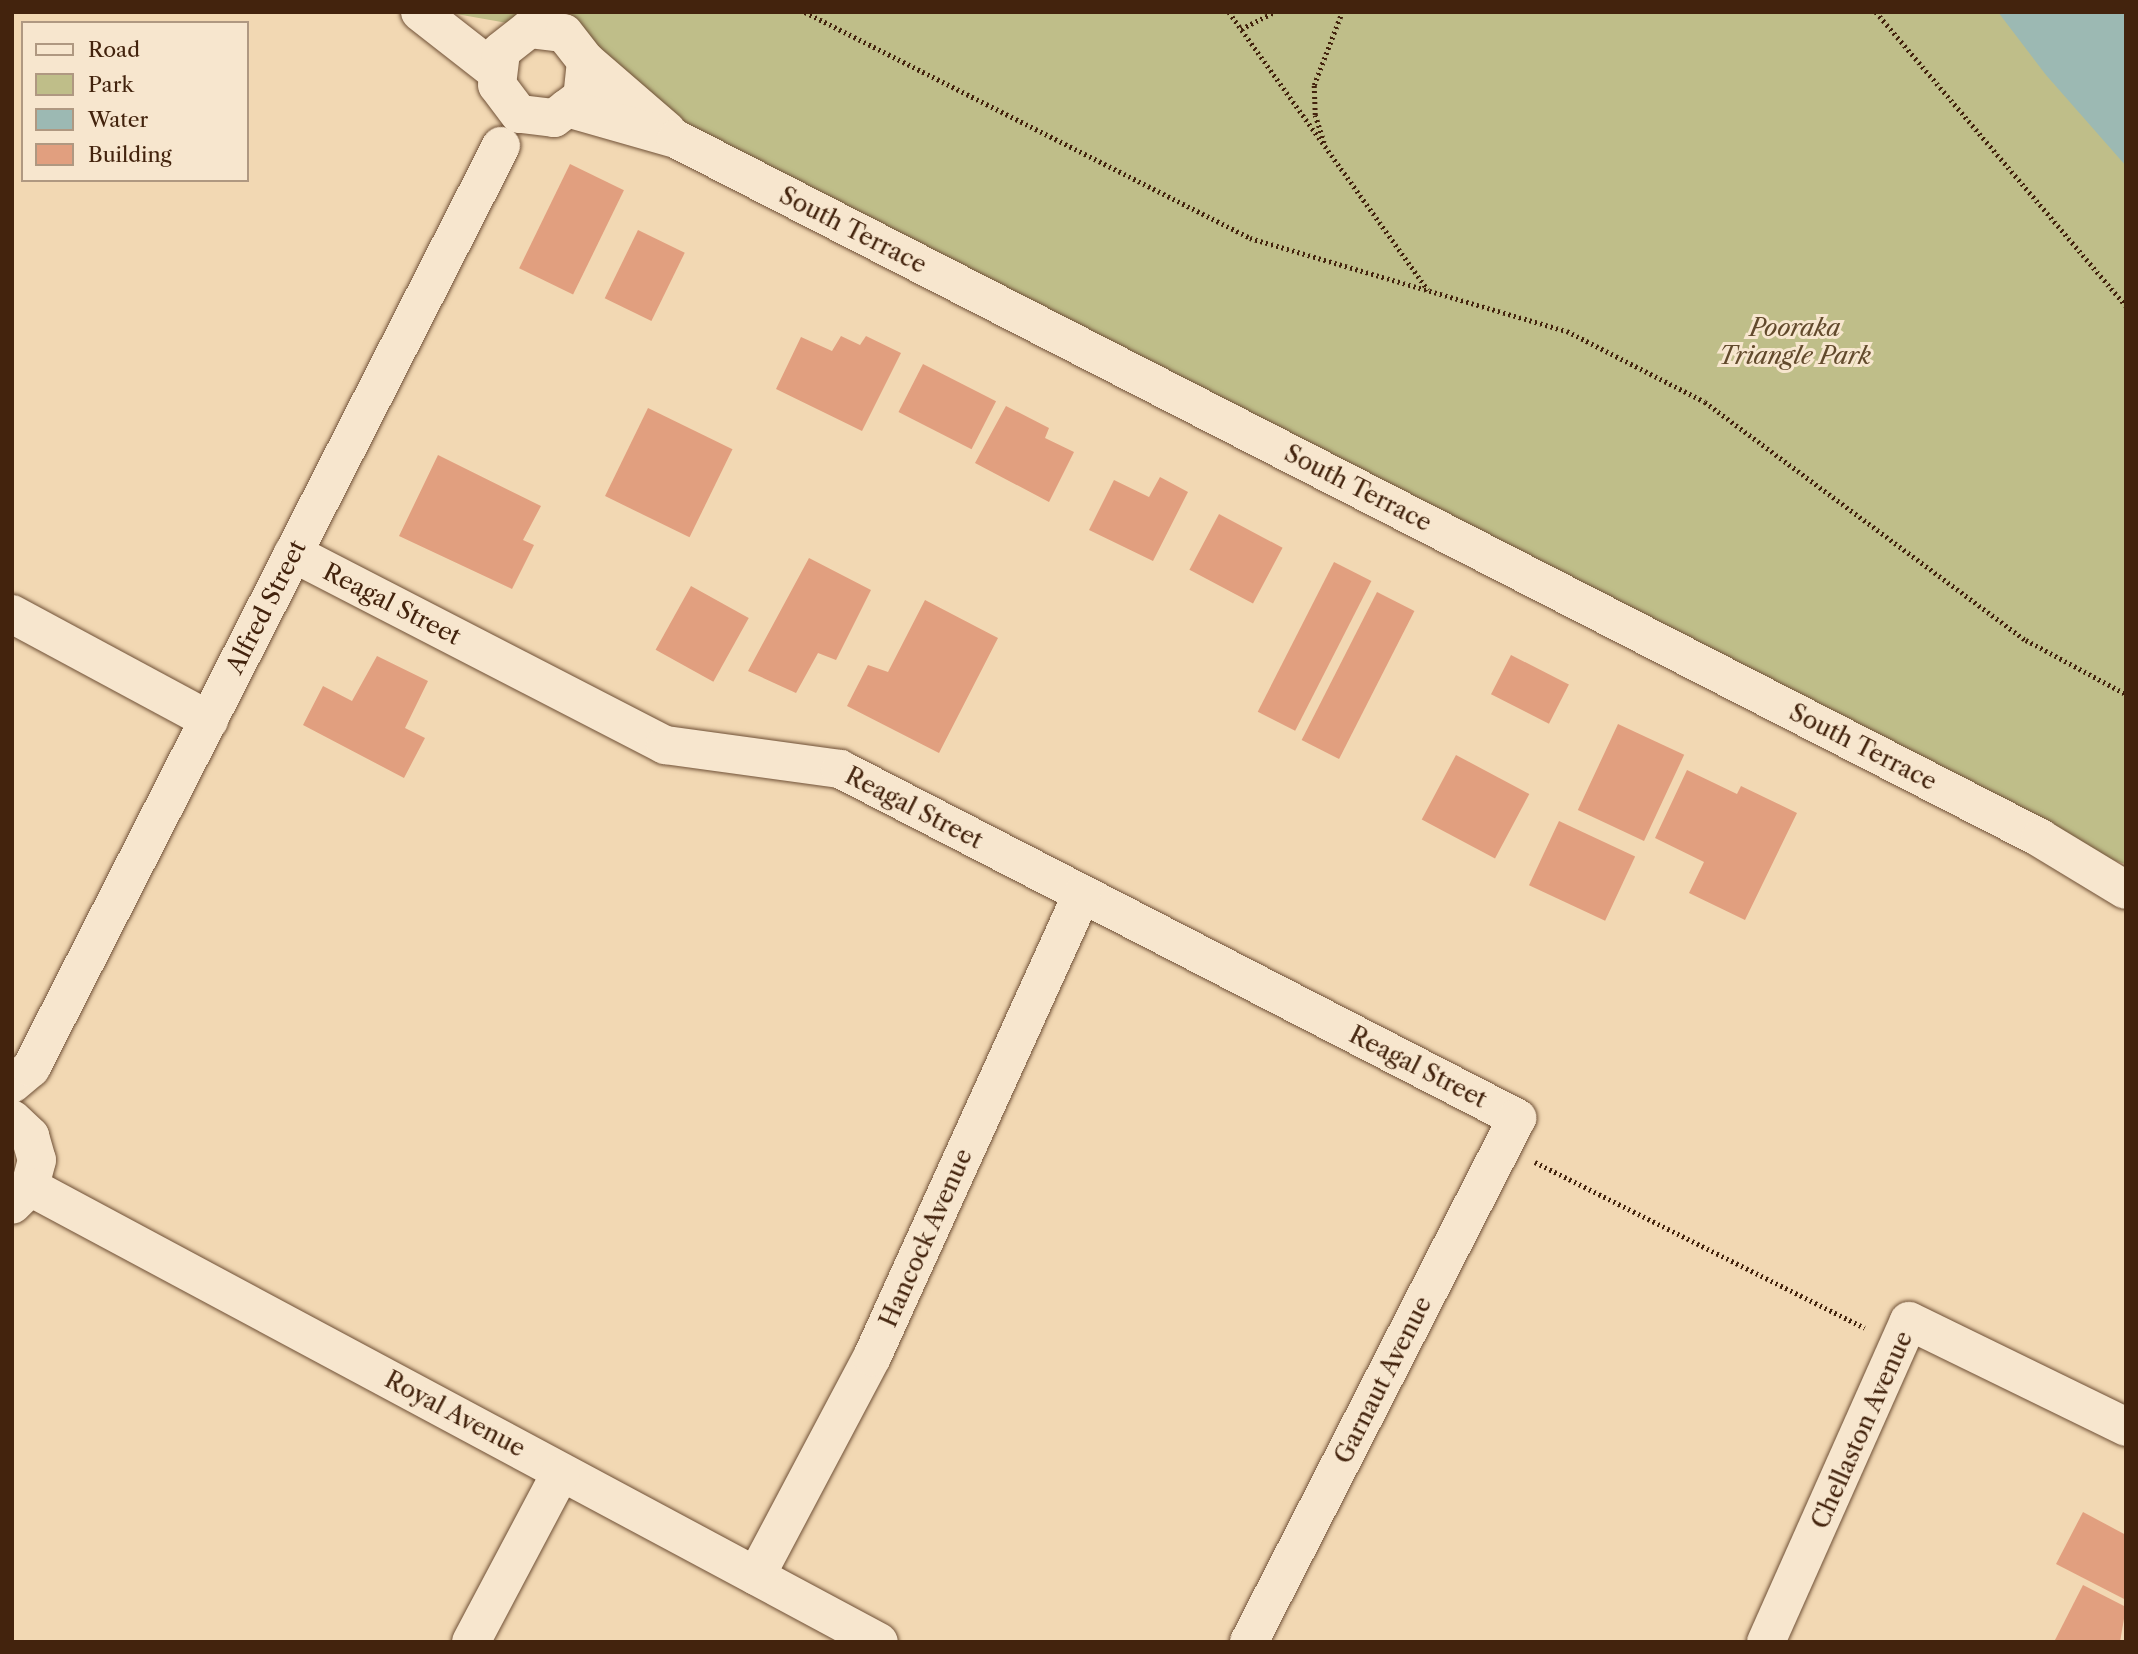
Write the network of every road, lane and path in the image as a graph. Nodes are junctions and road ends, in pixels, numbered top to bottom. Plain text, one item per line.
1 (420, 12) edge
2 (434, 12) edge
3 (805, 12) edge
4 (1229, 12) edge
5 (1275, 12) edge
6 (1342, 12) edge
7 (1876, 12) edge
8 (1241, 29) junction
9 (519, 37) junction
10 (586, 61) junction
11 (503, 86) junction
12 (555, 112) junction
13 (676, 139) junction
14 (501, 146) junction
15 (1325, 147) junction
16 (1429, 292) junction
17 (2126, 306) edge
18 (293, 553) junction
19 (12, 614) edge
20 (2126, 694) edge
21 (209, 720) junction
22 (2040, 838) junction
23 (2126, 864) edge
24 (2126, 890) edge
25 (1082, 894) junction
26 (22, 1076) edge
27 (21, 1128) edge
28 (1510, 1132) junction
29 (21, 1196) edge
30 (1899, 1345) junction
31 (2126, 1427) edge
32 (561, 1472) junction
33 (756, 1576) junction
34 (471, 1642) edge
35 (879, 1642) edge
36 (1249, 1642) edge
37 (1766, 1642) edge

1 - 11 street
2 - 9 street
3 - 16 path
4 - 8 path
5 - 8 path
6 - 15 path
7 - 17 path
8 - 15 path
9 - 10 street
9 - 11 street
10 - 12 street
10 - 13 street, South Terrace
11 - 12 street
11 - 14 street, Alfred Street
12 - 13 street, South Terrace
12 - 14 street, Alfred Street
13 - 22 street, South Terrace
14 - 18 street, Alfred Street
15 - 16 path
16 - 20 path
18 - 21 street, Alfred Street
18 - 25 street, Reagal Street
19 - 21 street
21 - 26 street, Alfred Street
22 - 23 street, South Terrace
22 - 24 street, South Terrace
25 - 28 street, Reagal Street
25 - 33 street, Hancock Avenue
26 - 27 street, Alfred Street
27 - 29 street, Alfred Street
28 - 30 path
28 - 36 street, Garnaut Avenue
29 - 32 street, Royal Avenue
30 - 31 street, Chellaston Avenue
30 - 37 street, Chellaston Avenue
32 - 33 street, Royal Avenue
32 - 34 street
33 - 35 street, Royal Avenue

